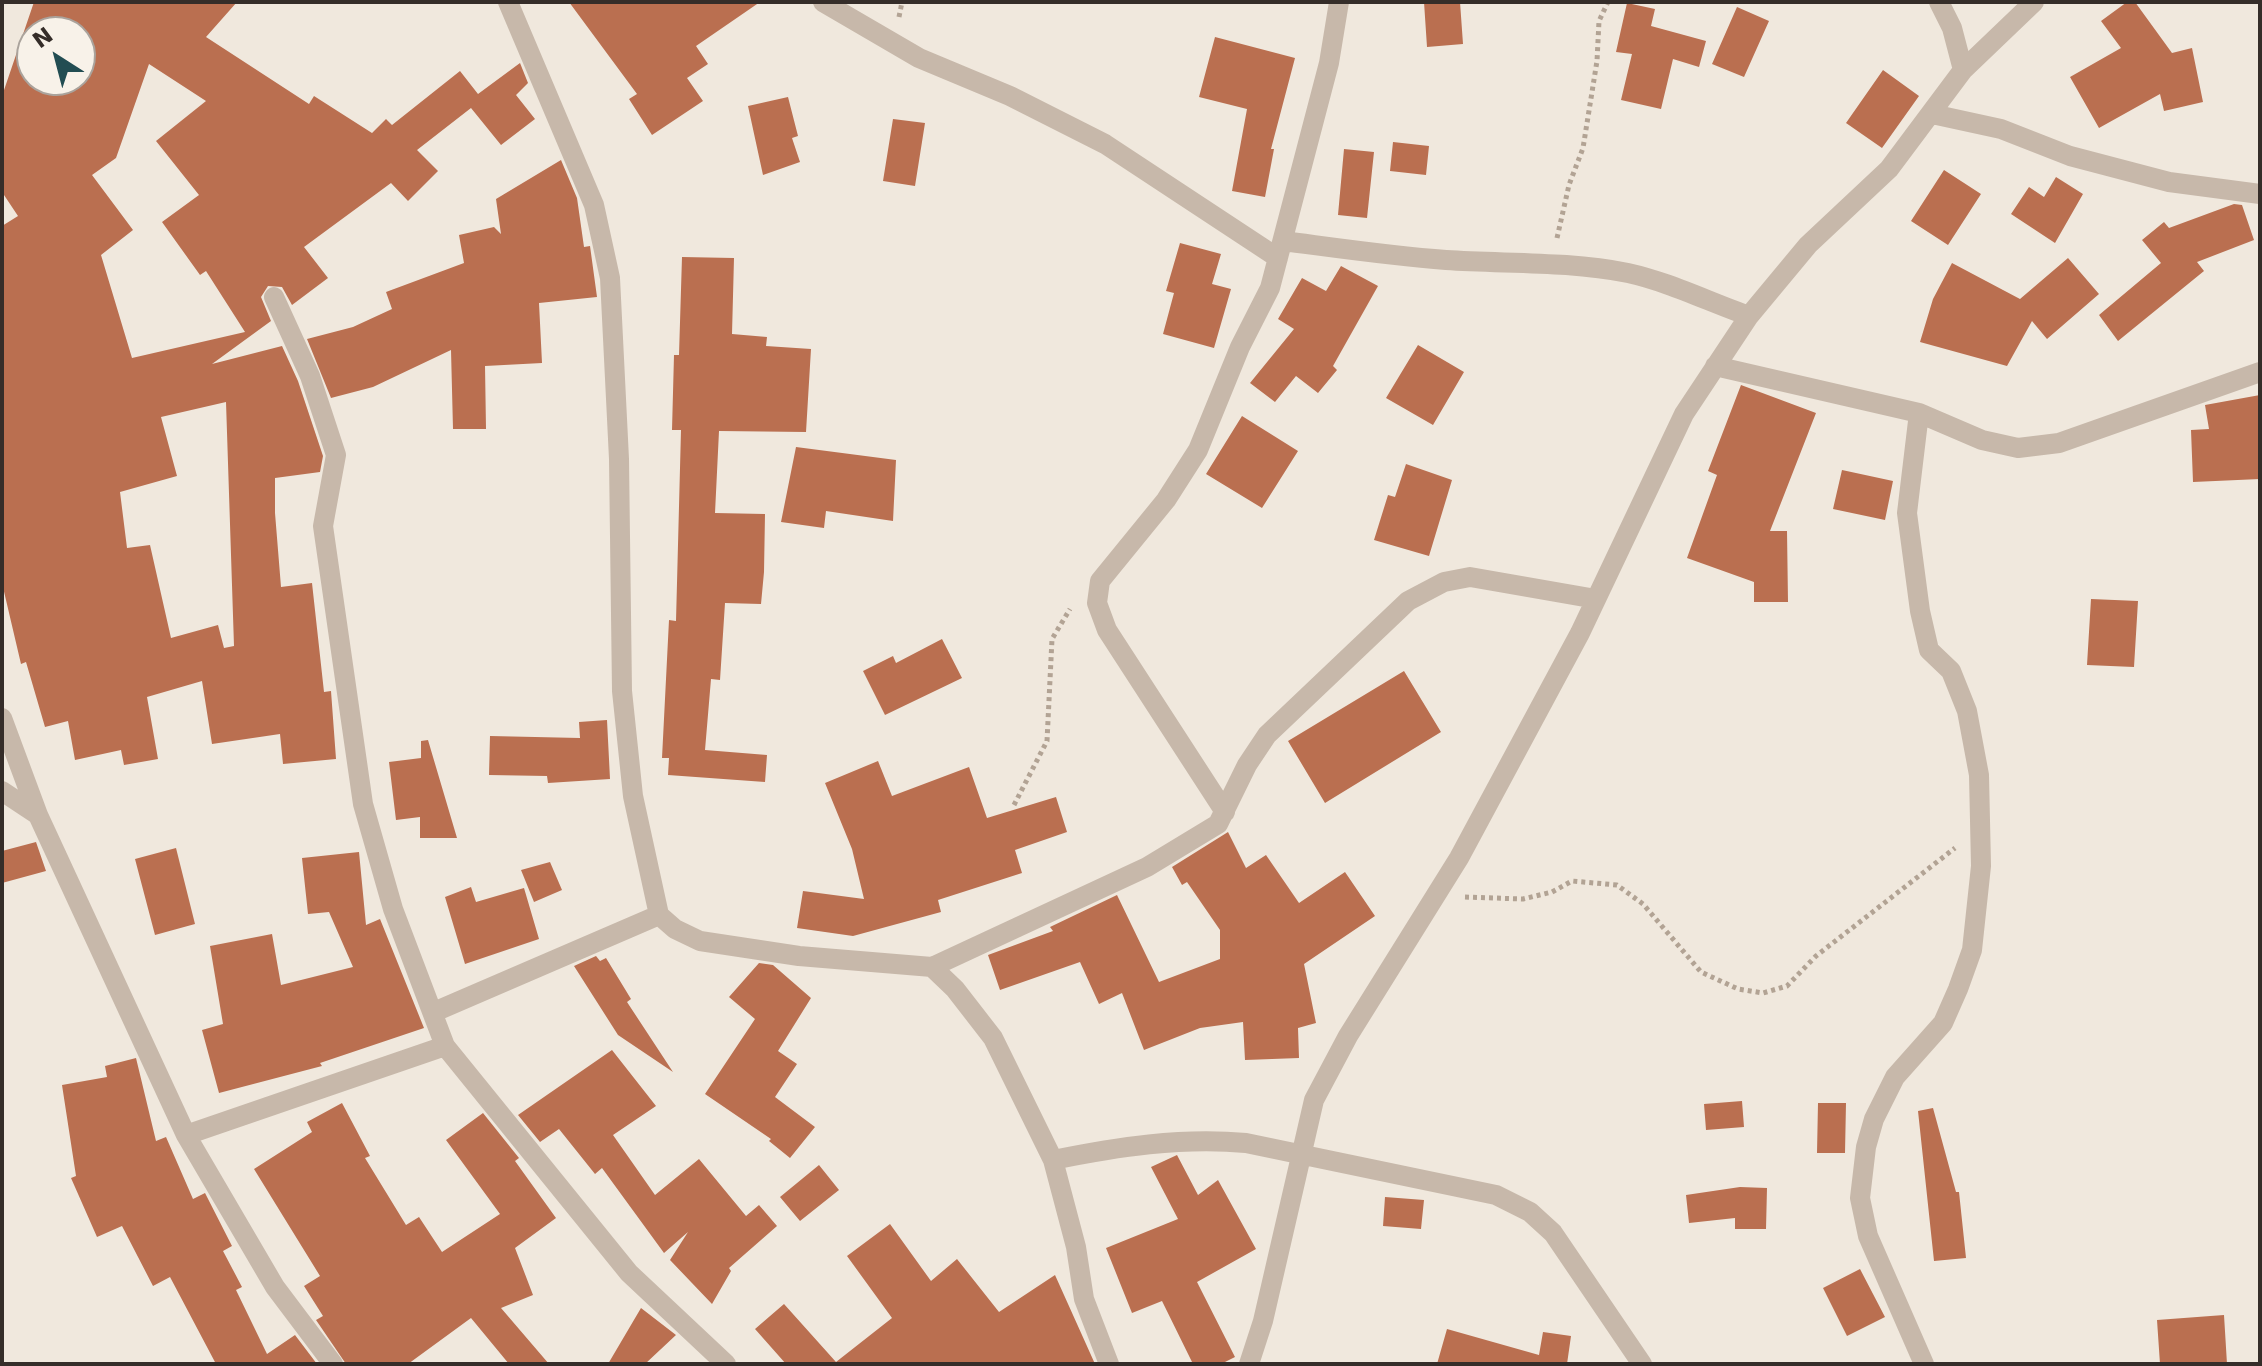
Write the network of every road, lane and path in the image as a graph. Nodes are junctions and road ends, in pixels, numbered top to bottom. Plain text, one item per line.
1 (508, 2) edge
2 (823, 2) edge
3 (1339, 2) edge
4 (1608, 2) edge
5 (1939, 2) edge
6 (2034, 2) edge
7 (1963, 70) junction
8 (1932, 114) junction
9 (2260, 194) edge
10 (1280, 250) junction
11 (1552, 263) junction
12 (274, 297) dead end
13 (1749, 316) junction
14 (1715, 366) junction
15 (2260, 372) edge
16 (1919, 413) junction
17 (1100, 581) junction
18 (1596, 599) junction
19 (2, 718) edge
20 (2, 791) edge
21 (1014, 805) dead end
22 (1225, 812) junction
23 (38, 815) junction
24 (1980, 827) junction
25 (1436, 894) junction
26 (659, 915) junction
27 (932, 967) junction
28 (434, 1012) junction
29 (445, 1046) junction
30 (186, 1135) junction
31 (1302, 1156) junction
32 (1053, 1160) junction
33 (333, 1364) edge
34 (726, 1364) edge
35 (1109, 1364) edge
36 (1249, 1364) edge
37 (1642, 1364) edge
38 (1924, 1364) edge

1 - 26 street
2 - 10 street
3 - 10 street
4 - 11 path
5 - 7 street
6 - 7 street
7 - 8 street
8 - 9 street
8 - 13 street
10 - 11 street
10 - 17 street
11 - 13 street
12 - 28 street
13 - 14 street
14 - 16 street
14 - 18 street
15 - 16 street
16 - 24 street
17 - 21 path
17 - 22 street
18 - 22 street
18 - 25 street
19 - 23 street
20 - 23 street
22 - 27 street
23 - 30 street
24 - 25 path
24 - 38 street
25 - 31 street
26 - 27 street
26 - 28 street
27 - 32 street
28 - 29 street
29 - 30 street
29 - 34 street
30 - 33 street
31 - 32 street
31 - 36 street
31 - 37 street
32 - 35 street

